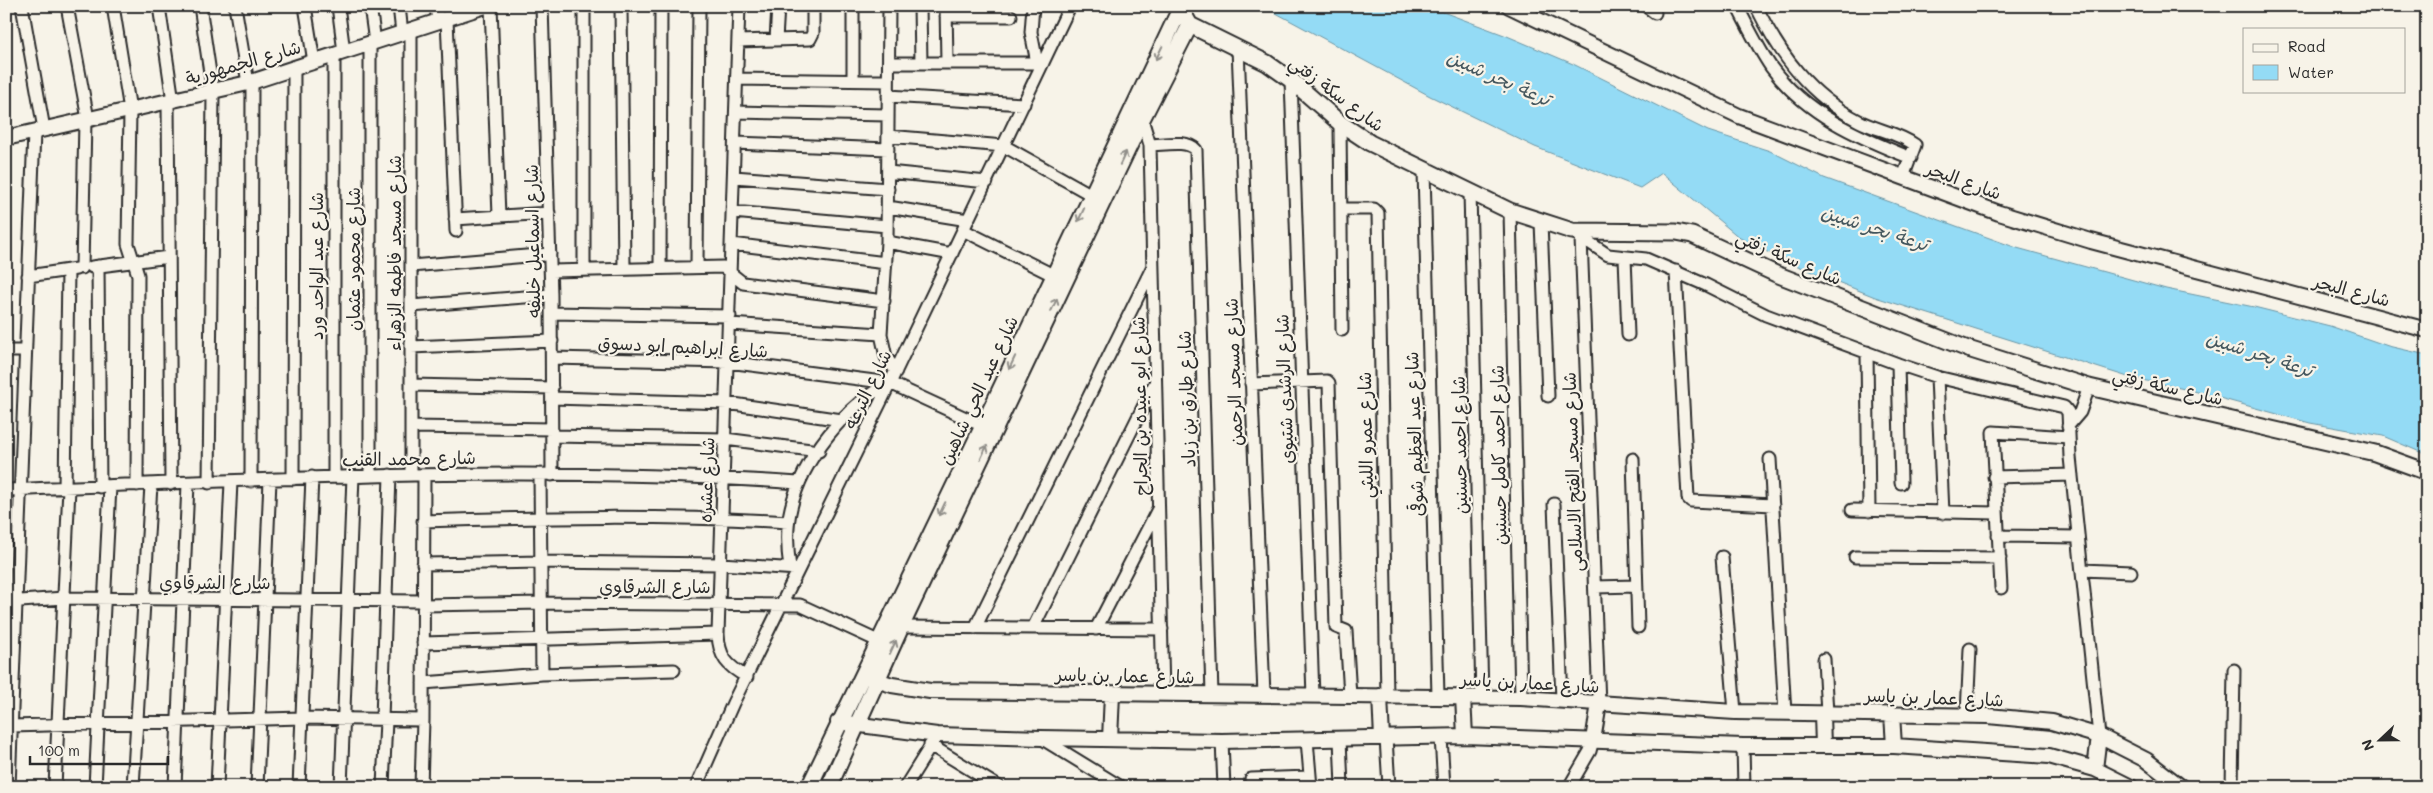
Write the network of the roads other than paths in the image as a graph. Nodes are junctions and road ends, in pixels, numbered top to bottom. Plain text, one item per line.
1 (22, 6) edge
2 (67, 6) edge
3 (113, 6) edge
4 (159, 6) edge
5 (200, 6) edge
6 (235, 6) edge
7 (305, 6) edge
8 (338, 6) edge
9 (370, 6) edge
10 (399, 6) edge
11 (436, 6) edge
12 (542, 6) edge
13 (584, 6) edge
14 (621, 6) edge
15 (661, 6) edge
16 (699, 6) edge
17 (739, 6) edge
18 (778, 6) edge
19 (813, 6) edge
20 (853, 6) edge
21 (889, 6) edge
22 (920, 6) edge
23 (1033, 6) edge
24 (1070, 6) edge
25 (1509, 6) edge
26 (1737, 6) edge
27 (1756, 6) edge
28 (485, 7) edge
29 (1179, 8) edge
30 (946, 11) edge
31 (989, 11) edge
32 (1011, 16) dead end
33 (442, 21) junction
34 (1190, 25) junction
35 (406, 32) junction
36 (776, 40) junction
37 (738, 41) junction
38 (373, 42) junction
39 (1238, 48) junction
40 (339, 53) junction
41 (314, 62) junction
42 (888, 63) junction
43 (921, 63) junction
44 (947, 63) junction
45 (1040, 63) junction
46 (294, 68) junction
47 (737, 79) junction
48 (853, 80) junction
49 (1291, 80) junction
50 (888, 81) junction
51 (250, 82) junction
52 (213, 92) junction
53 (888, 96) junction
54 (171, 102) junction
55 (1024, 104) junction
56 (130, 110) junction
57 (736, 112) junction
58 (888, 115) junction
59 (1142, 119) junction
60 (87, 120) junction
61 (1340, 123) junction
62 (39, 131) junction
63 (888, 136) junction
64 (6, 138) edge
65 (735, 143) junction
66 (1150, 145) junction
67 (1004, 146) junction
68 (888, 149) junction
69 (1913, 153) junction
70 (1424, 171) junction
71 (888, 172) junction
72 (734, 177) junction
73 (1903, 177) junction
74 (987, 182) junction
75 (888, 189) junction
76 (1470, 192) junction
77 (1090, 194) junction
78 (888, 206) junction
79 (1341, 209) junction
80 (1510, 211) junction
81 (549, 212) junction
82 (733, 212) junction
83 (499, 216) junction
84 (455, 219) junction
85 (1540, 222) junction
86 (966, 225) junction
87 (887, 226) junction
88 (456, 231) dead end
89 (1576, 235) junction
90 (887, 242) junction
91 (732, 244) junction
92 (550, 254) junction
93 (952, 254) junction
94 (169, 257) junction
95 (1625, 257) junction
96 (132, 261) junction
97 (886, 263) junction
98 (98, 266) junction
99 (411, 266) junction
100 (697, 266) junction
101 (1153, 266) junction
102 (660, 267) junction
103 (82, 268) junction
104 (624, 268) junction
105 (68, 270) junction
106 (584, 270) junction
107 (551, 271) junction
108 (731, 271) junction
109 (1676, 271) junction
110 (1053, 275) junction
111 (28, 276) junction
112 (552, 295) junction
113 (884, 301) junction
114 (411, 306) junction
115 (552, 313) junction
116 (730, 320) junction
117 (1342, 330) dead end
118 (2427, 330) edge
119 (881, 334) junction
120 (1628, 335) dead end
121 (552, 341) junction
122 (411, 347) junction
123 (6, 351) edge
124 (25, 351) junction
125 (1867, 352) junction
126 (552, 358) junction
127 (728, 362) junction
128 (1898, 364) junction
129 (896, 371) junction
130 (1937, 376) junction
131 (1156, 381) junction
132 (1302, 382) junction
133 (890, 383) junction
134 (1251, 384) junction
135 (411, 385) junction
136 (2089, 387) junction
137 (552, 393) junction
138 (1548, 396) dead end
139 (727, 403) junction
140 (842, 420) junction
141 (983, 426) junction
142 (411, 427) junction
143 (2069, 431) junction
144 (552, 432) junction
145 (725, 439) junction
146 (818, 450) junction
147 (1633, 459) dead end
148 (1770, 459) dead end
149 (2427, 472) edge
150 (390, 475) junction
151 (411, 475) junction
152 (424, 475) junction
153 (540, 475) junction
154 (552, 475) junction
155 (2072, 475) junction
156 (334, 476) junction
157 (353, 476) junction
158 (370, 476) junction
159 (312, 477) junction
160 (1994, 477) junction
161 (724, 478) junction
162 (293, 479) junction
163 (270, 480) junction
164 (251, 481) junction
165 (231, 482) junction
166 (209, 483) junction
167 (798, 483) junction
168 (1901, 483) dead end
169 (171, 484) junction
170 (188, 484) junction
171 (137, 485) junction
172 (151, 485) junction
173 (105, 486) junction
174 (67, 488) junction
175 (6, 490) edge
176 (20, 490) junction
177 (1554, 504) dead end
178 (1773, 505) junction
179 (1159, 507) junction
180 (1852, 510) dead end
181 (1869, 510) junction
182 (1943, 513) junction
183 (1996, 513) junction
184 (540, 518) junction
185 (722, 518) junction
186 (423, 521) junction
187 (788, 522) junction
188 (1998, 536) junction
189 (2078, 537) junction
190 (1722, 557) dead end
191 (1855, 557) dead end
192 (2000, 558) junction
193 (541, 562) junction
194 (423, 564) junction
195 (721, 564) junction
196 (794, 569) junction
197 (2082, 570) junction
198 (2131, 572) dead end
199 (1636, 586) junction
200 (1595, 587) junction
201 (2001, 588) dead end
202 (64, 598) junction
203 (104, 599) junction
204 (143, 599) junction
205 (183, 600) junction
206 (227, 600) junction
207 (266, 600) junction
208 (308, 601) junction
209 (349, 601) junction
210 (386, 601) junction
211 (11, 602) edge
212 (423, 603) junction
213 (541, 603) junction
214 (718, 604) junction
215 (783, 604) junction
216 (1638, 627) dead end
217 (901, 628) junction
218 (975, 628) junction
219 (1033, 628) junction
220 (1096, 629) junction
221 (1162, 629) junction
222 (718, 634) junction
223 (542, 638) junction
224 (878, 641) junction
225 (423, 642) junction
226 (1970, 649) dead end
227 (10, 652) edge
228 (1824, 659) dead end
229 (674, 670) dead end
230 (2234, 670) dead end
231 (542, 674) junction
232 (862, 676) junction
233 (747, 677) junction
234 (877, 680) junction
235 (423, 683) junction
236 (1112, 694) junction
237 (1163, 694) junction
238 (1212, 695) junction
239 (1264, 695) junction
240 (1313, 696) junction
241 (1350, 696) junction
242 (1384, 696) junction
243 (1438, 696) junction
244 (1463, 696) junction
245 (9, 697) edge
246 (1482, 697) junction
247 (1521, 698) junction
248 (1562, 700) junction
249 (1599, 704) junction
250 (1735, 712) junction
251 (1785, 713) junction
252 (1825, 714) junction
253 (1892, 714) junction
254 (1967, 714) junction
255 (302, 718) junction
256 (260, 719) junction
257 (344, 719) junction
258 (384, 719) junction
259 (221, 720) junction
260 (423, 720) junction
261 (178, 722) junction
262 (838, 722) junction
263 (98, 724) junction
264 (136, 724) junction
265 (58, 725) junction
266 (12, 726) junction
267 (856, 726) junction
268 (1465, 736) junction
269 (2100, 736) junction
270 (1441, 737) junction
271 (1040, 738) junction
272 (1384, 738) junction
273 (1110, 739) junction
274 (1340, 739) junction
275 (934, 740) junction
276 (1307, 740) junction
277 (1593, 740) junction
278 (1222, 741) junction
279 (1743, 746) junction
280 (1823, 746) junction
281 (1894, 746) junction
282 (2095, 769) junction
283 (1251, 779) dead end
284 (2110, 780) edge
285 (1311, 782) edge
286 (9, 787) edge
287 (55, 787) edge
288 (95, 787) edge
289 (133, 787) edge
290 (175, 787) edge
291 (217, 787) edge
292 (258, 787) edge
293 (299, 787) edge
294 (341, 787) edge
295 (383, 787) edge
296 (421, 787) edge
297 (696, 787) edge
298 (809, 787) edge
299 (830, 787) edge
300 (905, 787) edge
301 (999, 787) edge
302 (1121, 787) edge
303 (1224, 787) edge
304 (1342, 787) edge
305 (1389, 787) edge
306 (1444, 787) edge
307 (1569, 787) edge
308 (1744, 787) edge
309 (2131, 787) edge
310 (2181, 787) edge
311 (2232, 787) edge

1 - 62 street
2 - 60 street
3 - 56 street
4 - 54 street
5 - 52 street
6 - 51 street
7 - 41 street
8 - 40 street, شارع عبد الواحد ورد
9 - 38 street, شارع محمود عثمان
10 - 35 street, شارع مسجد فاطمه الزهراء
11 - 33 street
12 - 81 street, شارع اسماعيل خليفه
13 - 106 street
14 - 104 street
15 - 102 street
16 - 100 street
17 - 37 street, شارع عشره
18 - 36 street
19 - 36 street
20 - 48 street
21 - 42 street
22 - 43 street
23 - 45 street
24 - 45 street, شارع الترعه
25 - 73 street, شارع البحر
26 - 69 street
27 - 69 street
28 - 33 street, شارع الجمهورية
28 - 83 street
29 - 34 main road
29 -> 77 main road, شارع عبد الحي شاهين
30 - 31 street
30 - 44 street
31 - 32 street
33 - 35 street, شارع الجمهورية
33 - 84 street
34 - 39 main road, شارع سكة زفتي
34 - 59 main road, شارع عبد الحي شاهين
35 - 38 street, شارع الجمهورية
35 - 99 street, شارع مسجد فاطمه الزهراء
36 - 37 street
37 - 47 street, شارع عشره
38 - 40 street, شارع الجمهورية
38 - 158 street, شارع محمود عثمان
39 - 49 main road, شارع سكة زفتي
39 - 134 street, شارع مسجد الرحمن
40 - 41 street, شارع الجمهورية
40 - 156 street, شارع عبد الواحد ورد
41 - 46 street, شارع الجمهورية
42 - 43 street
42 - 50 street
43 - 44 street
44 - 45 street
45 - 55 street, شارع الترعه
46 - 51 street, شارع الجمهورية
46 - 162 street
47 - 48 street
47 - 57 street, شارع عشره
48 - 50 street
49 - 61 main road, شارع سكة زفتي
49 - 132 street, شارع الرشدى شتيوى
50 - 53 street
51 - 52 street, شارع الجمهورية
51 - 164 street
52 - 54 street, شارع الجمهورية
52 - 166 street
53 - 55 street
53 - 58 street
54 - 56 street, شارع الجمهورية
54 - 94 street
55 - 67 street, شارع الترعه
56 - 60 street, شارع الجمهورية
56 - 96 street
57 - 58 street
57 - 65 street, شارع عشره
58 - 63 street
59 - 66 street, شارع ابو عبيده بن الجراح
217 -> 59 main road, شارع عبد الحي شاهين
60 - 62 street, شارع الجمهورية
60 - 103 street
61 - 70 main road, شارع سكة زفتي
61 - 79 street
62 - 64 street, شارع الجمهورية
62 - 111 street
63 - 67 street
63 - 68 street
65 - 68 street
65 - 72 street, شارع عشره
66 - 101 street, شارع ابو عبيده بن الجراح
66 - 238 street, شارع طارق بن زياد
67 - 74 street, شارع الترعه
67 - 77 street
68 - 71 street
69 - 73 street
70 - 76 main road, شارع سكة زفتي
70 - 243 street, شارع عبد العظيم شوقى
71 - 74 street
71 - 75 street
72 - 75 street
72 - 82 street, شارع عشره
73 - 118 street, شارع البحر
74 - 86 street, شارع الترعه
75 - 78 street
76 - 80 main road, شارع سكة زفتي
76 - 246 street, شارع احمد حسنين
77 -> 110 main road, شارع عبد الحي شاهين
78 - 86 street
78 - 87 street
79 - 117 street
79 - 242 street, شارع عمرو الليثي
80 - 85 main road, شارع سكة زفتي
80 - 247 street, شارع احمد كامل حسنين
81 - 83 street
81 - 92 street, شارع اسماعيل خليفه
82 - 87 street
82 - 91 street, شارع عشره
83 - 84 street
84 - 88 street
85 - 89 main road, شارع سكة زفتي
85 - 138 street
86 - 93 street, شارع الترعه
86 - 110 street
87 - 90 street
89 - 95 street
89 - 136 main road, شارع سكة زفتي
89 - 200 street, شارع مسجد الفتح الاسلامى
90 - 93 street
90 - 97 street
91 - 97 street
91 - 108 street, شارع عشره
92 - 99 street
92 - 107 street, شارع اسماعيل خليفه
93 - 129 street, شارع الترعه
94 - 96 street
94 - 169 street
95 - 109 street
95 - 120 street
96 - 98 street
96 - 171 street
97 - 113 street
98 - 103 street
98 - 173 street
99 - 114 street, شارع مسجد فاطمه الزهراء
100 - 102 street
100 - 108 street
101 - 131 street, شارع ابو عبيده بن الجراح
101 - 218 street
102 - 104 street
103 - 105 street
104 - 106 street
105 - 111 street
105 - 174 street
106 - 107 street
107 - 112 street, شارع اسماعيل خليفه
108 - 113 street
108 - 116 street, شارع عشره
109 - 125 street
109 - 178 street
110 -> 141 main road, شارع عبد الحي شاهين
111 - 124 street
112 - 114 street
112 - 115 street, شارع اسماعيل خليفه
113 - 119 street
114 - 122 street, شارع مسجد فاطمه الزهراء
115 - 116 street
115 - 121 street, شارع اسماعيل خليفه
116 - 119 street
116 - 127 street, شارع عشره
119 - 129 street
121 - 122 street
121 - 126 street, شارع اسماعيل خليفه
122 - 135 street, شارع مسجد فاطمه الزهراء
123 - 124 street
124 - 176 street
125 - 128 street
125 - 181 street
126 - 127 street, شارع ابراهيم ابو دسوق
126 - 137 street, شارع اسماعيل خليفه
127 - 133 street, شارع ابراهيم ابو دسوق
127 - 139 street, شارع عشره
128 - 130 street
128 - 168 street
129 - 133 street, شارع الترعه
130 - 143 street
130 - 182 street
131 - 179 street, شارع ابو عبيده بن الجراح
131 - 219 street
132 - 134 street
132 - 240 street, شارع الرشدى شتيوى
132 - 241 street
133 - 140 street
133 - 141 street, شارع ابراهيم ابو دسوق
133 - 196 street, شارع الترعه
134 - 239 street, شارع مسجد الرحمن
135 - 137 street
135 - 142 street, شارع مسجد فاطمه الزهراء
136 - 143 street
136 - 149 main road, شارع سكة زفتي
137 - 139 street
137 - 144 street, شارع اسماعيل خليفه
139 - 140 street
139 - 145 street, شارع عشره
140 - 146 street
141 -> 224 main road, شارع عبد الحي شاهين
142 - 144 street
142 - 151 street, شارع مسجد فاطمه الزهراء
143 - 155 street
143 - 160 street
144 - 145 street
144 - 154 street, شارع اسماعيل خليفه
145 - 146 street
145 - 161 street, شارع عشره
146 - 167 street
147 - 199 street
148 - 178 street
150 - 151 street, شارع محمد القنب
150 - 158 street, شارع محمد القنب
150 - 210 street
151 - 152 street, شارع محمد القنب
152 - 153 street, شارع محمد القنب
152 - 186 street
153 - 154 street, شارع محمد القنب
153 - 184 street
154 - 161 street, شارع محمد القنب
155 - 160 street
155 - 189 street
156 - 157 street, شارع محمد القنب
156 - 159 street, شارع محمد القنب
157 - 158 street, شارع محمد القنب
157 - 209 street
159 - 162 street, شارع محمد القنب
159 - 208 street
160 - 183 street
161 - 167 street, شارع محمد القنب
161 - 185 street, شارع عشره
162 - 163 street, شارع محمد القنب
163 - 164 street, شارع محمد القنب
163 - 207 street
164 - 165 street, شارع محمد القنب
165 - 166 street, شارع محمد القنب
165 - 206 street
166 - 170 street, شارع محمد القنب
167 - 187 street
169 - 170 street, شارع محمد القنب
169 - 172 street, شارع محمد القنب
170 - 205 street
171 - 172 street, شارع محمد القنب
171 - 173 street, شارع محمد القنب
172 - 204 street
173 - 174 street, شارع محمد القنب
173 - 203 street
174 - 176 street, شارع محمد القنب
174 - 202 street
175 - 176 street, شارع محمد القنب
176 - 211 street
177 - 248 street
178 - 251 street
179 - 220 street
179 - 221 street, شارع ابو عبيده بن الجراح
180 - 181 street
181 - 182 street
182 - 183 street
183 - 188 street
184 - 185 street
184 - 186 street
184 - 193 street
185 - 187 street
185 - 195 street, شارع عشره
186 - 194 street
187 - 196 street
188 - 189 street
188 - 192 street
189 - 197 street
190 - 250 street
191 - 192 street
192 - 201 street
193 - 194 street
193 - 195 street
193 - 213 street
194 - 212 street
195 - 196 street
195 - 214 street, شارع عشره
196 - 215 street, شارع الترعه
197 - 198 street
197 - 269 street
199 - 200 street
199 - 216 street
200 - 249 street, شارع مسجد الفتح الاسلامى
202 - 203 street, شارع الشرقاوي
202 - 211 street, شارع الشرقاوي
202 - 265 street
203 - 204 street, شارع الشرقاوي
203 - 263 street
204 - 205 street, شارع الشرقاوي
204 - 264 street
205 - 206 street, شارع الشرقاوي
205 - 261 street
206 - 207 street, شارع الشرقاوي
206 - 259 street
207 - 208 street, شارع الشرقاوي
207 - 256 street
208 - 209 street, شارع الشرقاوي
208 - 255 street
209 - 210 street, شارع الشرقاوي
209 - 257 street
210 - 212 street, شارع الشرقاوي
210 - 258 street
211 - 227 street
212 - 213 street, شارع الشرقاوي
212 - 225 street
213 - 214 street, شارع الشرقاوي
213 - 223 street
214 - 215 street, شارع الشرقاوي
214 - 222 street, شارع عشره
215 - 224 street, شارع الشرقاوي
215 - 233 street, شارع الترعه
217 - 218 street
234 -> 217 main road, شارع عبد الحي شاهين
218 - 219 street
219 - 220 street
220 - 221 street
221 - 237 street, شارع ابو عبيده بن الجراح
222 - 223 street
222 - 233 street, شارع عشره
223 - 225 street
223 - 231 street
224 - 232 main road, شارع عبد الحي شاهين
225 - 235 street
226 - 254 street
227 - 245 street
228 - 252 street
229 - 231 street
230 - 311 street
231 - 235 street
232 - 234 street, شارع عمار بن ياسر
232 - 262 main road, شارع عبد الحي شاهين
233 - 297 street, شارع الترعه
234 - 236 street, شارع عمار بن ياسر
234 - 267 main road, شارع عبد الحي شاهين
235 - 260 street
236 - 237 street, شارع عمار بن ياسر
236 - 273 street
237 - 238 street, شارع عمار بن ياسر
238 - 239 street, شارع عمار بن ياسر
239 - 240 street, شارع عمار بن ياسر
240 - 241 street, شارع عمار بن ياسر
241 - 242 street, شارع عمار بن ياسر
242 - 243 street, شارع عمار بن ياسر
242 - 272 street
243 - 244 street, شارع عمار بن ياسر
244 - 246 street, شارع عمار بن ياسر
244 - 268 street
245 - 266 street
246 - 247 street, شارع عمار بن ياسر
247 - 248 street, شارع عمار بن ياسر
248 - 249 street, شارع عمار بن ياسر
249 - 250 street, شارع عمار بن ياسر
249 - 277 street
250 - 251 street, شارع عمار بن ياسر
251 - 252 street, شارع عمار بن ياسر
252 - 253 street, شارع عمار بن ياسر
252 - 280 street
253 - 254 street, شارع عمار بن ياسر
253 - 281 street
254 - 269 street, شارع عمار بن ياسر
255 - 256 street
255 - 257 street
255 - 293 street
256 - 259 street
256 - 292 street
257 - 258 street
257 - 294 street
258 - 260 street
258 - 295 street
259 - 261 street
259 - 291 street
260 - 296 street
261 - 264 street
261 - 290 street
262 - 267 street
262 - 298 main road, شارع عبد الحي شاهين
263 - 264 street
263 - 265 street
263 - 288 street
264 - 289 street
265 - 266 street
265 - 287 street
266 - 286 street
267 - 275 street
267 - 299 main road, شارع عبد الحي شاهين
268 - 270 street
268 - 277 street
269 - 282 street
269 - 310 street, شارع عمار بن ياسر
270 - 272 street
270 - 306 street
271 - 273 street
271 - 275 street
271 - 302 street
272 - 274 street
272 - 305 street
273 - 278 street
274 - 276 street
274 - 304 street
275 - 300 street
275 - 301 street
276 - 278 street
276 - 285 street
277 - 279 street
277 - 307 street
278 - 303 street
279 - 280 street
279 - 308 street
280 - 281 street
281 - 282 street
282 - 284 street
283 - 285 street
284 - 309 street

